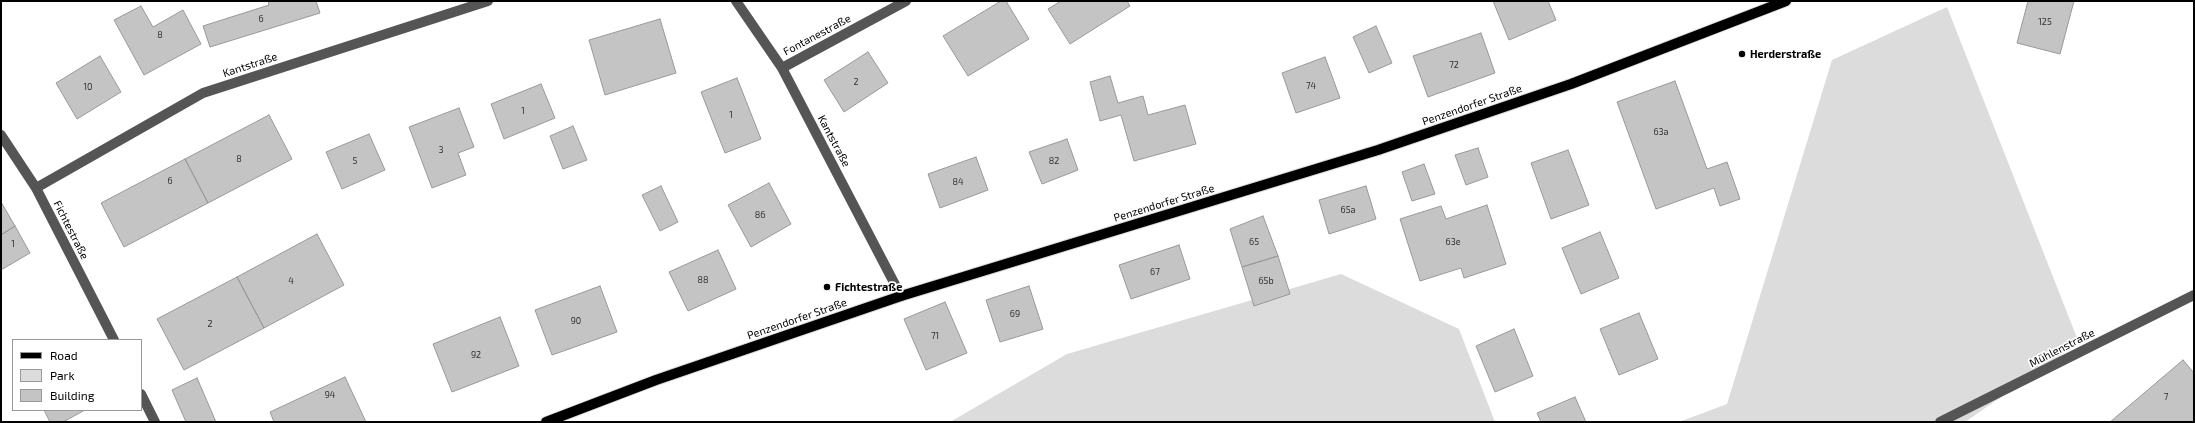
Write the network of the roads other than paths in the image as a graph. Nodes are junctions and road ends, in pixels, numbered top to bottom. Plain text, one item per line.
1 (488, 1) edge
2 (736, 1) edge
3 (906, 1) edge
4 (1786, 1) edge
5 (782, 68) junction
6 (1, 136) edge
7 (36, 188) junction
8 (2194, 295) edge
9 (901, 296) junction
10 (113, 339) edge
11 (142, 396) edge
12 (155, 422) edge
13 (546, 422) edge
14 (1940, 422) edge

1 - 7 street, Kantstraße
2 - 5 street, Kantstraße
3 - 5 street, Fontanestraße
4 - 9 main road, Penzendorfer Straße
5 - 9 street, Kantstraße
6 - 7 street, Fichtestraße
7 - 10 street, Fichtestraße
8 - 14 street, Mühlenstraße
9 - 13 main road, Penzendorfer Straße
11 - 12 street

